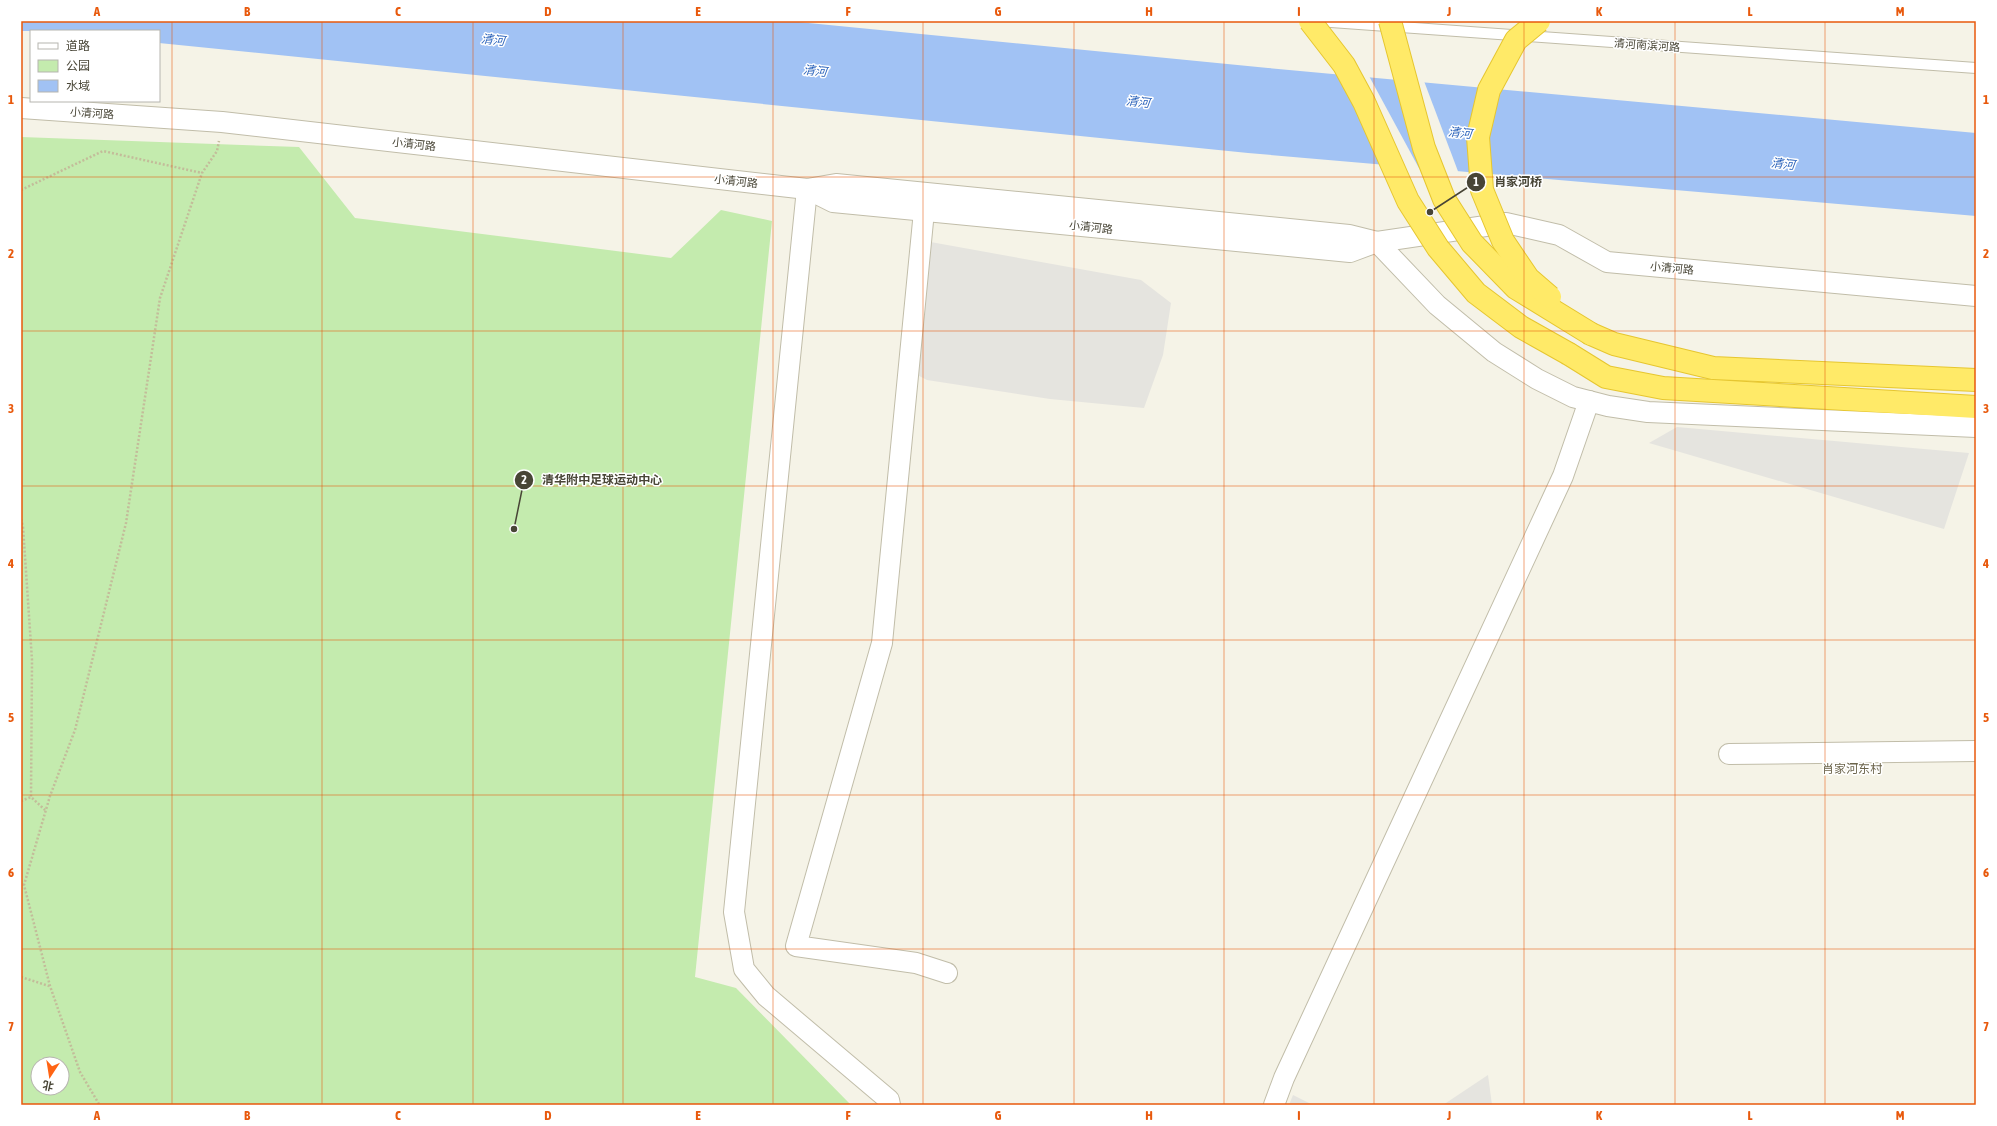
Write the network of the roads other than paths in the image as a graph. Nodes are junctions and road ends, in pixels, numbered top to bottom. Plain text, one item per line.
1 (1310, 21) edge
2 (1317, 21) edge
3 (1539, 21) edge
4 (1391, 24) edge
5 (1976, 68) edge
6 (21, 108) edge
7 (807, 189) junction
8 (924, 211) junction
9 (1377, 242) junction
10 (1976, 296) edge
11 (1590, 334) junction
12 (1976, 380) edge
13 (1589, 401) junction
14 (1976, 407) edge
15 (1976, 427) edge
16 (1976, 751) edge
17 (1729, 754) dead end
18 (947, 973) dead end
19 (890, 1105) edge
20 (1274, 1105) edge

1 - 14 highway, bridge
2 - 4 lane, 清河南滨河路
3 - 11 highway, bridge
4 - 5 lane, 清河南滨河路
4 - 11 highway, bridge
6 - 7 street, 小清河路
7 - 8 street, 小清河路
7 - 9 street, 小清河路
7 - 19 street
8 - 9 street, 小清河路
8 - 18 street
9 - 10 street, 小清河路
9 - 13 street
11 - 12 highway
13 - 15 street
13 - 20 street
16 - 17 street

